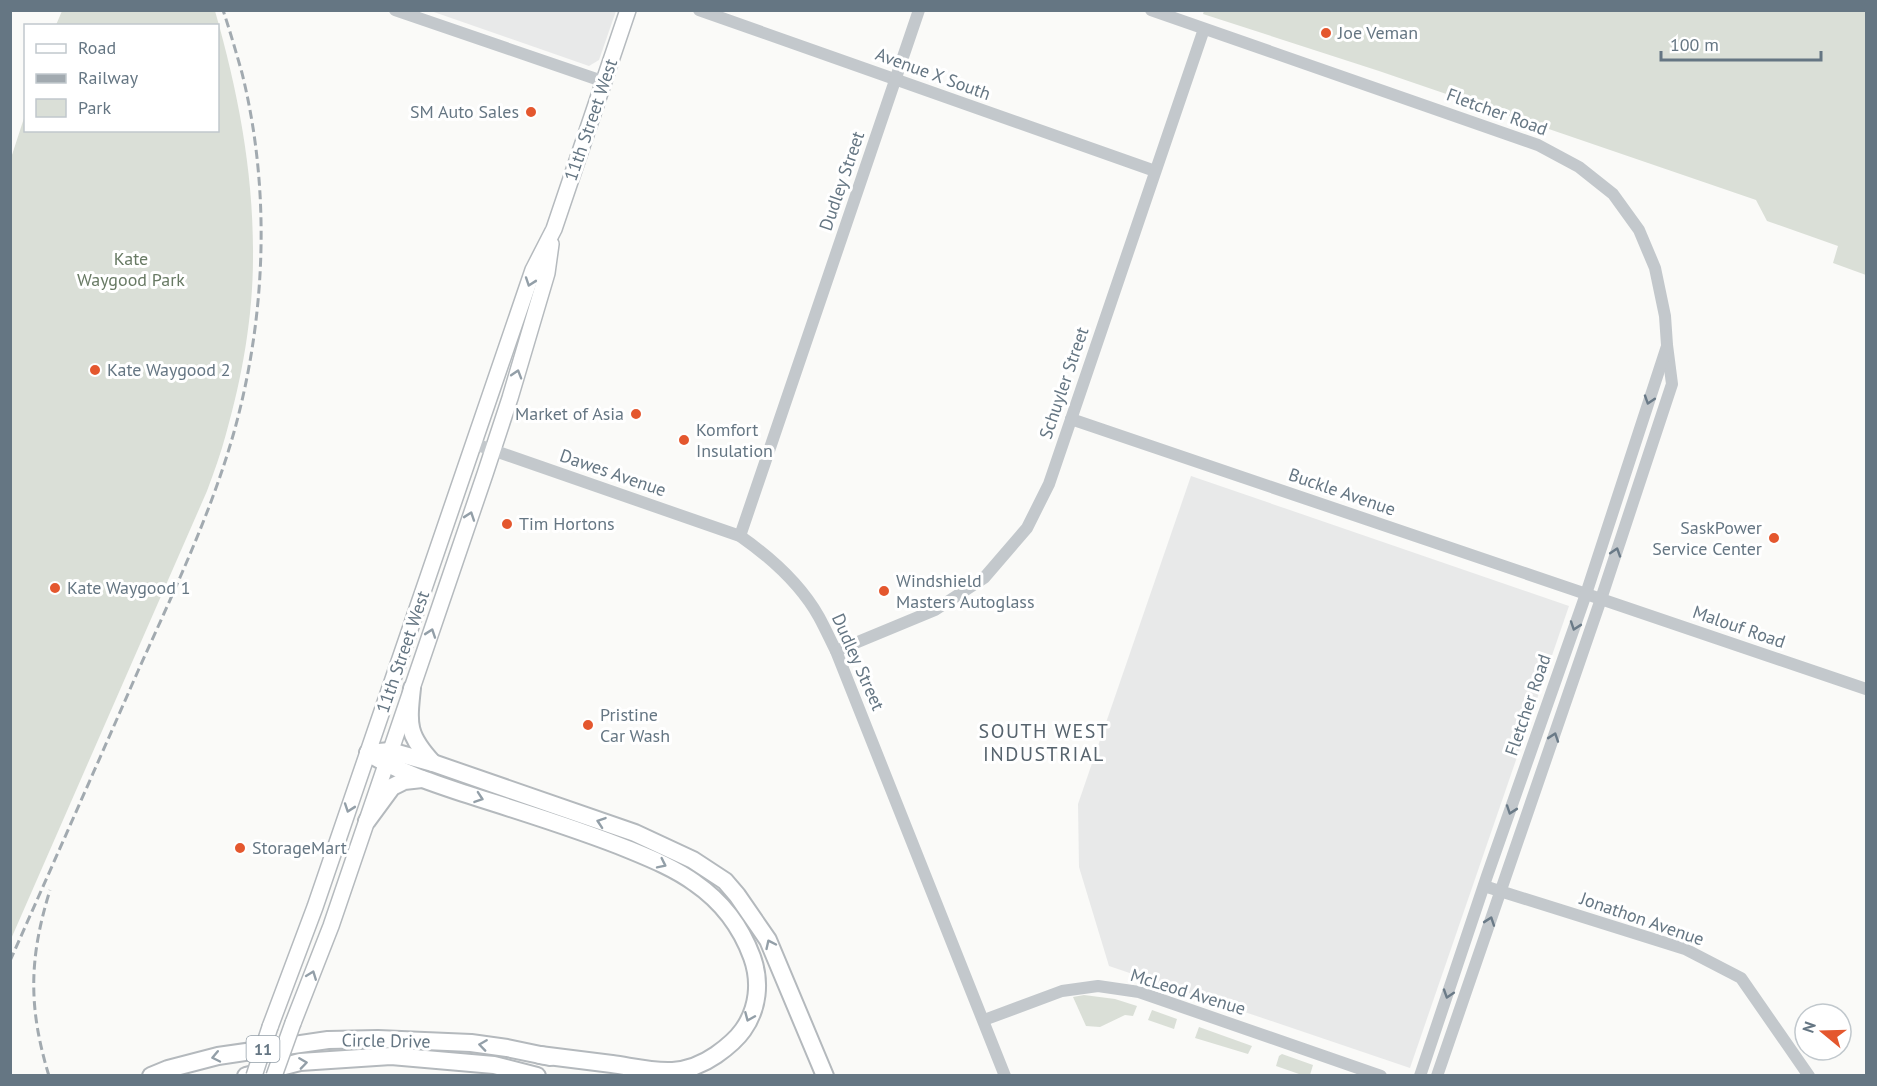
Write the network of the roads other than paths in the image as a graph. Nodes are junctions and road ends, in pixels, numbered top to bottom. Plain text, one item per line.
1 (395, 10) edge
2 (628, 10) edge
3 (699, 10) edge
4 (919, 10) edge
5 (1151, 10) edge
6 (1204, 28) junction
7 (895, 80) junction
8 (604, 82) junction
9 (1155, 171) junction
10 (554, 229) junction
11 (1667, 345) junction
12 (1071, 419) junction
13 (475, 444) junction
14 (493, 450) junction
15 (740, 536) junction
16 (1586, 594) junction
17 (1601, 599) junction
18 (836, 651) junction
19 (412, 688) junction
20 (1866, 689) edge
21 (368, 753) junction
22 (388, 758) junction
23 (433, 763) junction
24 (423, 779) junction
25 (367, 821) junction
26 (1484, 886) junction
27 (1501, 890) junction
28 (984, 1020) junction
29 (540, 1055) junction
30 (151, 1076) edge
31 (246, 1076) edge
32 (254, 1076) edge
33 (274, 1076) edge
34 (537, 1076) edge
35 (621, 1076) edge
36 (825, 1076) edge
37 (1005, 1076) edge
38 (1381, 1076) edge
39 (1420, 1076) edge
40 (1437, 1076) edge
41 (1809, 1076) edge

1 - 8 street
2 - 8 main road, 11th Street West
3 - 7 street, Avenue X South
4 - 7 street, Dudley Street
5 - 6 street, Fletcher Road
6 - 9 street, Schuyler Street
6 - 11 street, Fletcher Road
7 - 9 street, Avenue X South
7 - 15 street, Dudley Street
8 - 10 main road, 11th Street West
9 - 12 street, Schuyler Street
10 -> 13 main road, 11th Street West
14 -> 10 main road, 11th Street West
11 -> 16 street, Fletcher Road
17 -> 11 street, Fletcher Road
12 - 16 street, Buckle Avenue
12 - 18 street, Schuyler Street
13 - 14 street, Dawes Avenue
13 - 21 main road, 11th Street West
14 - 15 street, Dawes Avenue
19 -> 14 main road, 11th Street West
15 - 18 street, Dudley Street
16 - 17 street, Buckle Avenue
16 -> 26 street, Fletcher Road
17 - 20 street, Malouf Road
27 -> 17 street, Fletcher Road
18 - 28 street, Dudley Street
19 - 22 main road, 11th Street West
19 - 23 highway
21 - 22 highway
21 -> 32 main road, 11th Street West, bridge
22 - 23 highway
22 - 24 highway
22 - 25 main road, 11th Street West
36 -> 23 highway
24 - 25 highway
24 -> 29 highway
33 -> 25 main road, 11th Street West, bridge
26 - 27 street, Jonathon Avenue
26 -> 39 street, Fletcher Road
40 -> 27 street, Fletcher Road
27 - 41 street, Jonathon Avenue
28 - 37 street, Dudley Street
28 - 38 street, McLeod Avenue
29 -> 30 highway, Circle Drive / 11
29 - 35 highway, Circle Drive / 11
31 -> 34 highway, Circle Drive / 11

